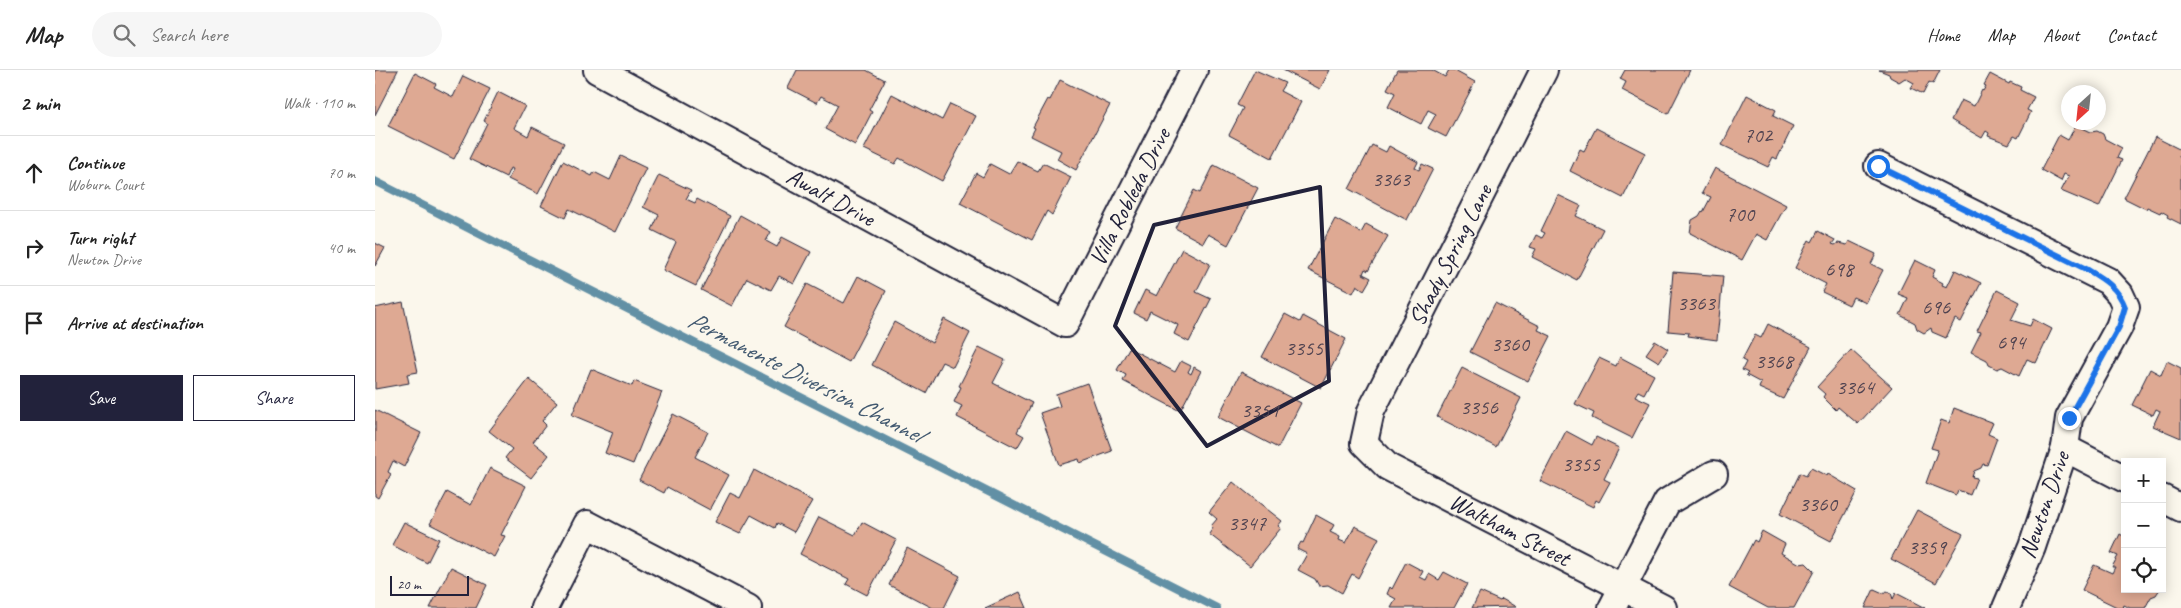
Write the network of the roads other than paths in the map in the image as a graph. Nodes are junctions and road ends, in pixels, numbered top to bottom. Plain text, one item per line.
1 (597, 70) edge
2 (1194, 70) edge
3 (1544, 70) edge
4 (1878, 166) dead end
5 (1065, 324) joint
6 (1365, 443) joint
7 (2065, 448) junction
8 (1714, 474) dead end
9 (2121, 477) edge
10 (2166, 500) edge
11 (2181, 508) edge
12 (1617, 597) edge
13 (544, 608) edge
14 (748, 608) edge
15 (1663, 608) edge
16 (2006, 608) edge

1 - 5 street, Awalt Drive
2 - 5 street, Villa Robleda Drive
3 - 6 street, Shady Spring Lane
4 - 7 street, Newton Drive
6 - 12 street, Waltham Street
7 - 9 street
7 - 16 street, Newton Drive
8 - 12 street
10 - 11 street
12 - 15 street, Waltham Street
13 - 14 street

